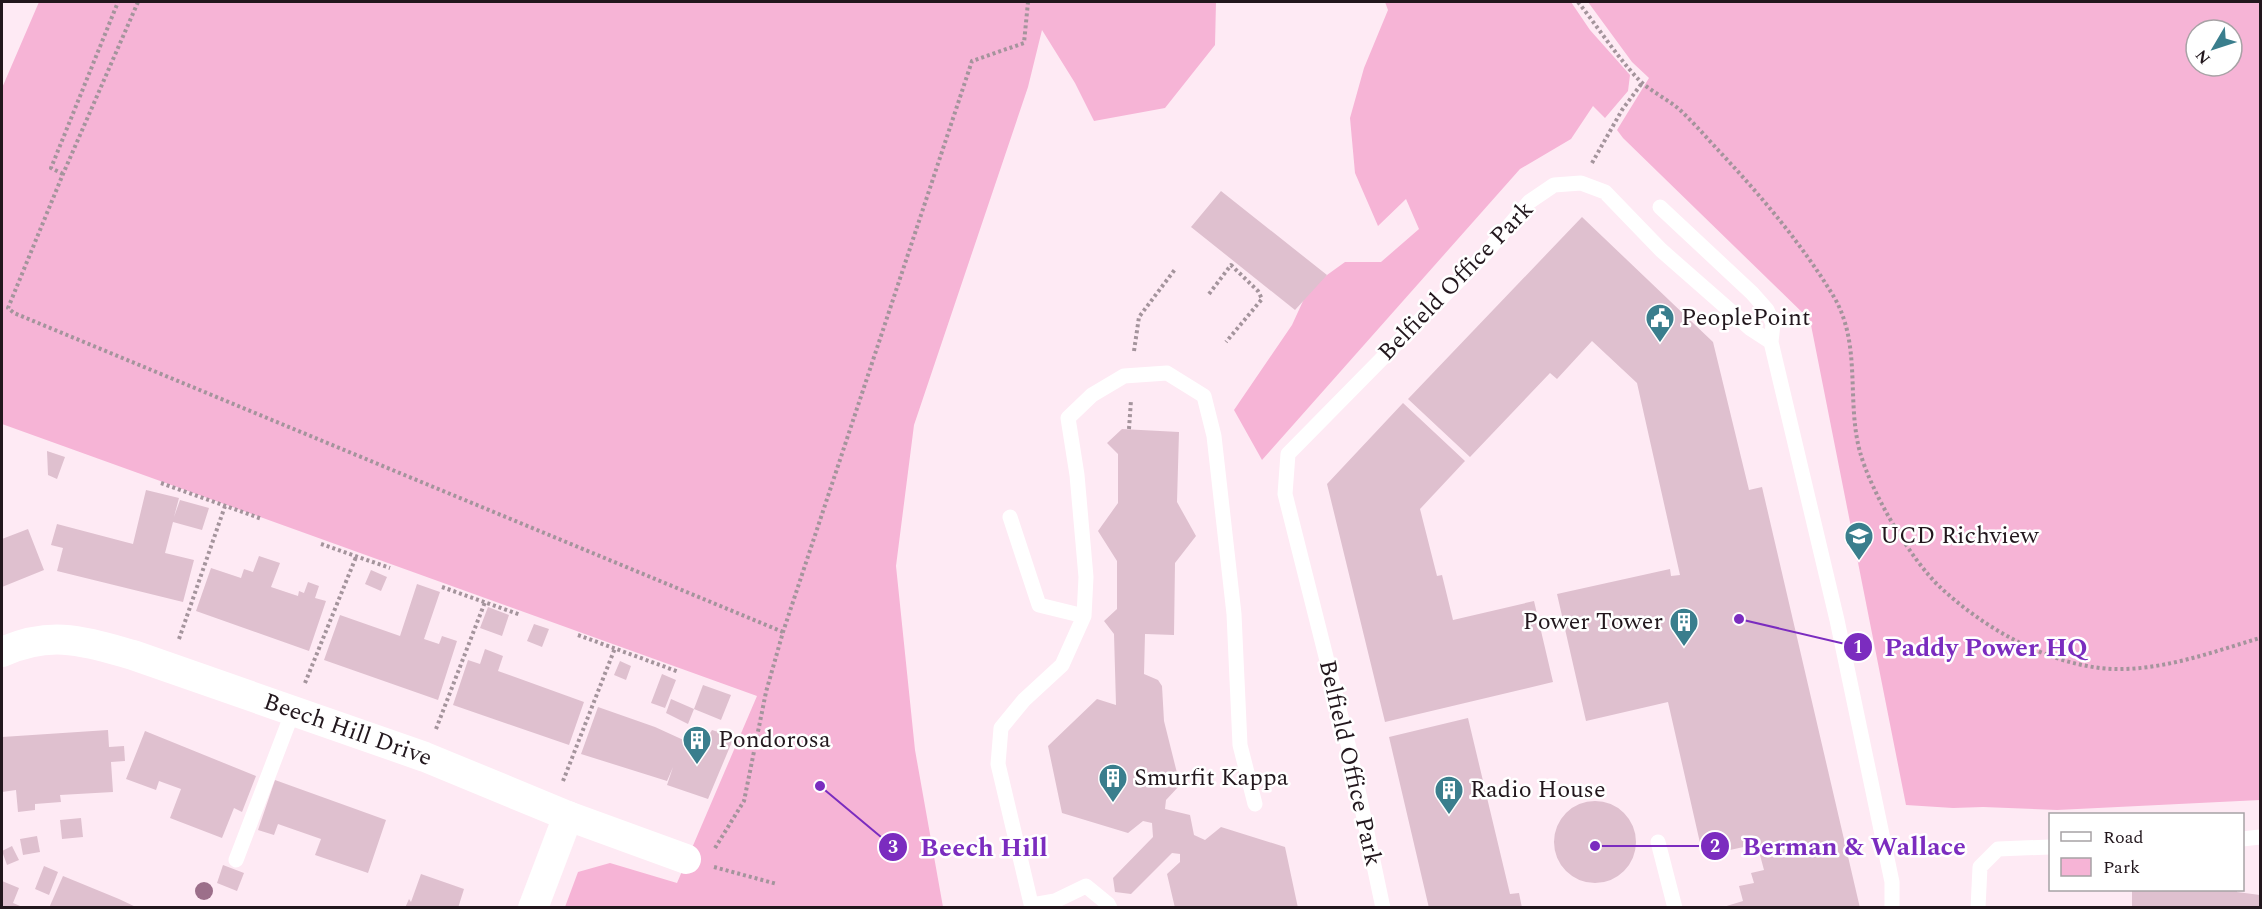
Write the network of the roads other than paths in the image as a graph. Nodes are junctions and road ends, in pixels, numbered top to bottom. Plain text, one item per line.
1 (1660, 207) dead end
2 (1771, 342) junction
3 (1010, 517) dead end
4 (1084, 616) junction
5 (2, 652) edge
6 (293, 711) junction
7 (1255, 804) dead end
8 (560, 813) junction
9 (2260, 837) edge
10 (2244, 839) edge
11 (1658, 842) dead end
12 (2049, 847) edge
13 (236, 860) dead end
14 (701, 860) road end
15 (1032, 906) edge
16 (533, 908) edge
17 (1110, 908) edge
18 (1383, 908) edge
19 (1675, 908) edge
20 (1892, 908) edge
21 (1978, 908) edge

1 - 2 lane
2 - 18 lane, Belfield Office Park
2 - 20 lane
3 - 4 lane
4 - 7 lane
4 - 15 lane
5 - 6 street, Beech Hill Drive
6 - 8 street, Beech Hill Drive
6 - 13 lane
8 - 14 street, Beech Hill Drive
8 - 16 street
9 - 10 lane
11 - 19 lane
12 - 21 lane
15 - 17 lane

